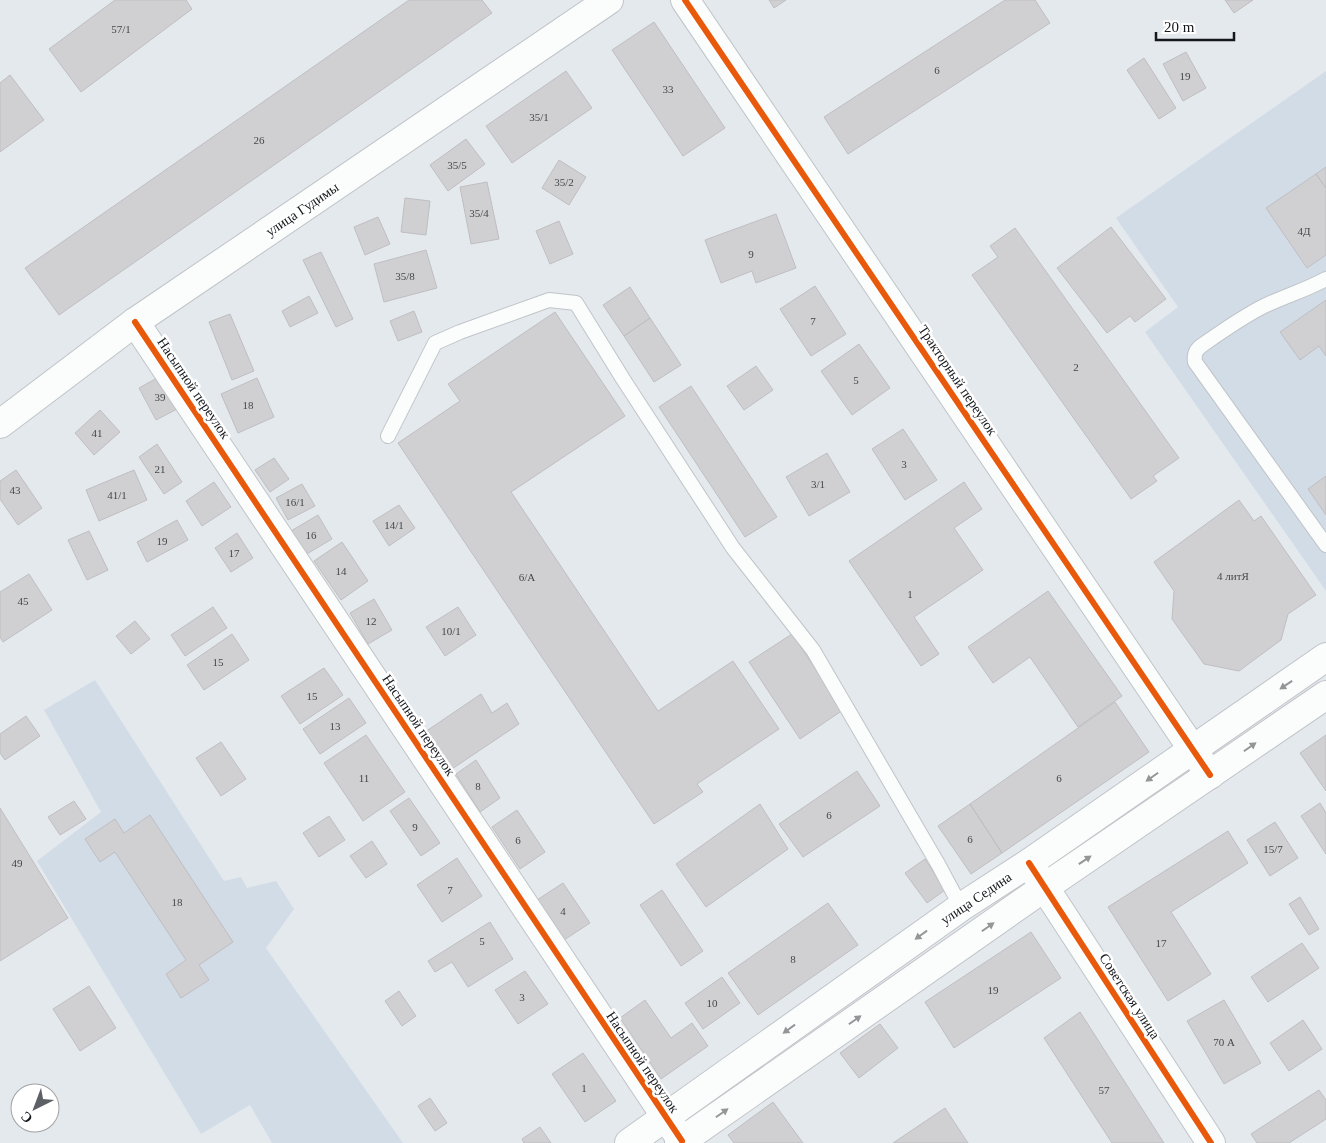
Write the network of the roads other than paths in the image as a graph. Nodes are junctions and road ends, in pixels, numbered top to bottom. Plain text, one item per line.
1 (609, 0) edge
2 (685, 0) edge
3 (1326, 279) edge
4 (136, 322) junction
5 (0, 424) edge
6 (388, 436) dead end
7 (1326, 545) edge
8 (1326, 657) edge
9 (1326, 695) edge
10 (1192, 749) junction
11 (1210, 775) junction
12 (1029, 863) junction
13 (1045, 888) junction
14 (961, 907) junction
15 (665, 1118) junction
16 (680, 1142) edge
17 (629, 1143) edge
18 (1211, 1143) edge

1 - 4 street, улица Гудимы
2 - 10 street, Тракторный переулок
3 - 7 lane
4 - 5 street, улица Гудимы
4 - 15 street, Насыпной переулок
6 - 14 lane
8 -> 10 street, улица Седина
11 -> 9 street
10 - 11 street, Тракторный переулок
10 -> 12 street, улица Седина
13 -> 11 street
12 - 13 street, Советская улица
12 - 14 street, улица Седина
16 -> 13 street
13 - 18 street, Советская улица
14 -> 15 street, улица Седина
15 - 16 street, Насыпной переулок
15 - 17 street, улица Седина

